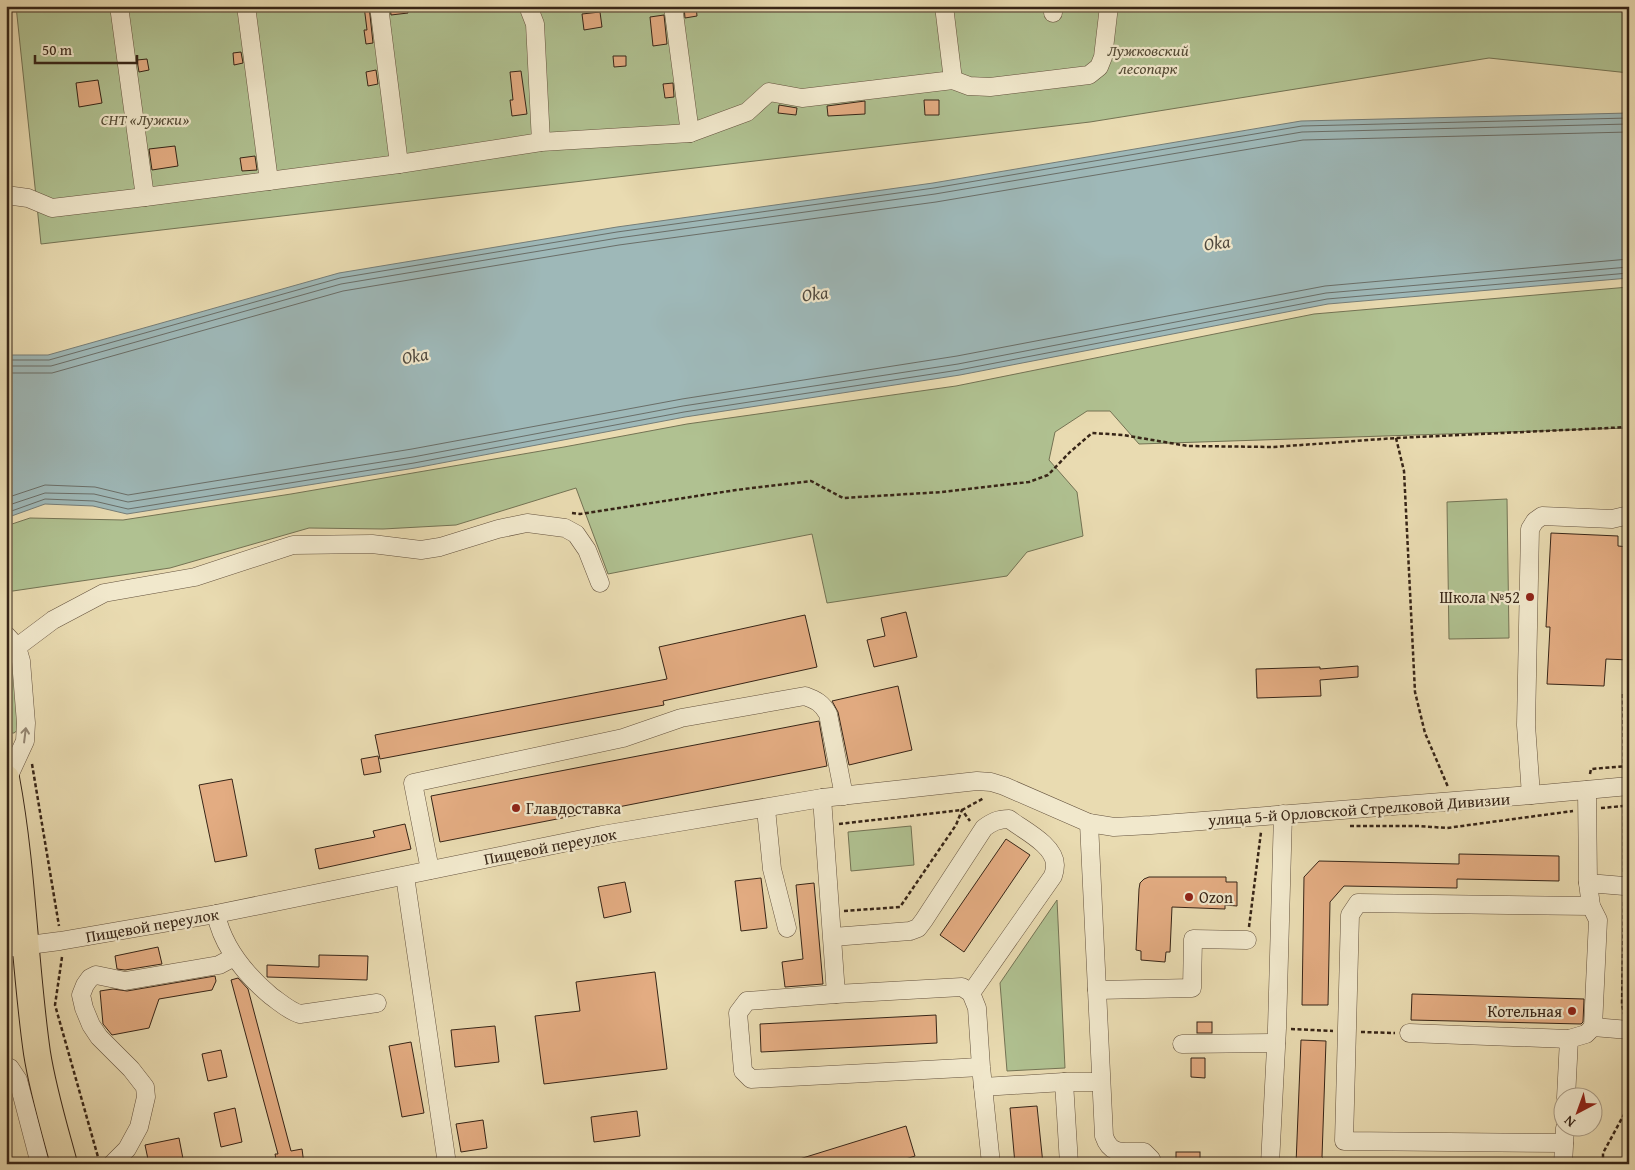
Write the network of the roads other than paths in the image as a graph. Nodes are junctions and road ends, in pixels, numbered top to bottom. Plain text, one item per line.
1 (119, 6) edge
2 (246, 6) edge
3 (379, 6) edge
4 (528, 6) edge
5 (673, 6) edge
6 (944, 6) edge
7 (1109, 6) edge
8 (953, 80) junction
9 (690, 133) junction
10 (542, 142) junction
11 (399, 164) junction
12 (269, 181) junction
13 (6, 196) edge
14 (146, 197) junction
15 (1629, 514) edge
16 (600, 583) dead end
17 (11, 641) edge
18 (6, 779) edge
19 (1588, 783) junction
20 (1627, 786) edge
21 (1531, 795) junction
22 (844, 796) junction
23 (822, 798) junction
24 (766, 808) junction
25 (1283, 814) junction
26 (1089, 823) junction
27 (11, 850) edge
28 (430, 870) junction
29 (405, 876) junction
30 (1588, 883) junction
31 (1626, 887) edge
32 (1591, 906) junction
33 (216, 914) junction
34 (787, 928) dead end
35 (833, 937) junction
36 (1247, 940) road end
37 (16, 947) edge
38 (234, 957) junction
39 (1097, 990) junction
40 (836, 994) junction
41 (971, 994) junction
42 (378, 1003) dead end
43 (1593, 1027) junction
44 (1629, 1030) edge
45 (1409, 1033) dead end
46 (1569, 1039) junction
47 (1276, 1043) junction
48 (1182, 1044) dead end
49 (6, 1066) edge
50 (981, 1067) junction
51 (1064, 1082) junction
52 (1100, 1082) junction
53 (984, 1088) junction
54 (1567, 1088) edge
55 (1552, 1135) edge
56 (1564, 1138) edge
57 (40, 1164) edge
58 (64, 1164) edge
59 (112, 1164) edge
60 (447, 1164) edge
61 (991, 1164) edge
62 (1069, 1164) edge
63 (1153, 1164) edge
64 (1270, 1164) edge
65 (1564, 1164) edge

1 - 14 street
2 - 12 street
3 - 11 street
4 - 10 street
5 - 9 street
6 - 8 street
7 - 8 street
8 - 9 street
9 - 10 street
10 - 11 street
11 - 12 street
12 - 14 street
13 - 14 street
15 - 21 street
16 - 17 street
18 -> 17 street
18 - 27 highway
19 - 20 street, улица 5-й Орловской Стрелковой Дивизии
19 - 21 street, улица 5-й Орловской Стрелковой Дивизии
19 - 30 street
21 - 25 street, улица 5-й Орловской Стрелковой Дивизии
22 - 23 street, Пищевой переулок
22 - 26 street, Пищевой переулок
22 - 28 street
23 - 24 street, Пищевой переулок
23 - 35 street
24 - 28 street, Пищевой переулок
24 - 34 street
25 - 26 street, улица 5-й Орловской Стрелковой Дивизии
25 - 47 street
26 - 39 street
27 - 37 highway
28 - 29 street, Пищевой переулок
29 - 33 street, Пищевой переулок
29 - 60 street
30 - 31 street
30 - 32 street
32 - 43 street
32 - 55 street
33 - 37 street, Пищевой переулок
33 - 38 street
35 - 40 street
35 - 41 street
36 - 39 street
37 - 58 highway
38 - 42 street
38 - 59 street
39 - 52 street
40 - 41 street
40 - 50 street
41 - 50 street
43 - 44 street
43 - 46 street
45 - 46 street
46 - 54 street
47 - 48 street
47 - 64 street
49 - 57 street
50 - 53 street
51 - 52 street
51 - 53 street
51 - 62 street
52 - 63 street
53 - 61 street
56 - 65 street

